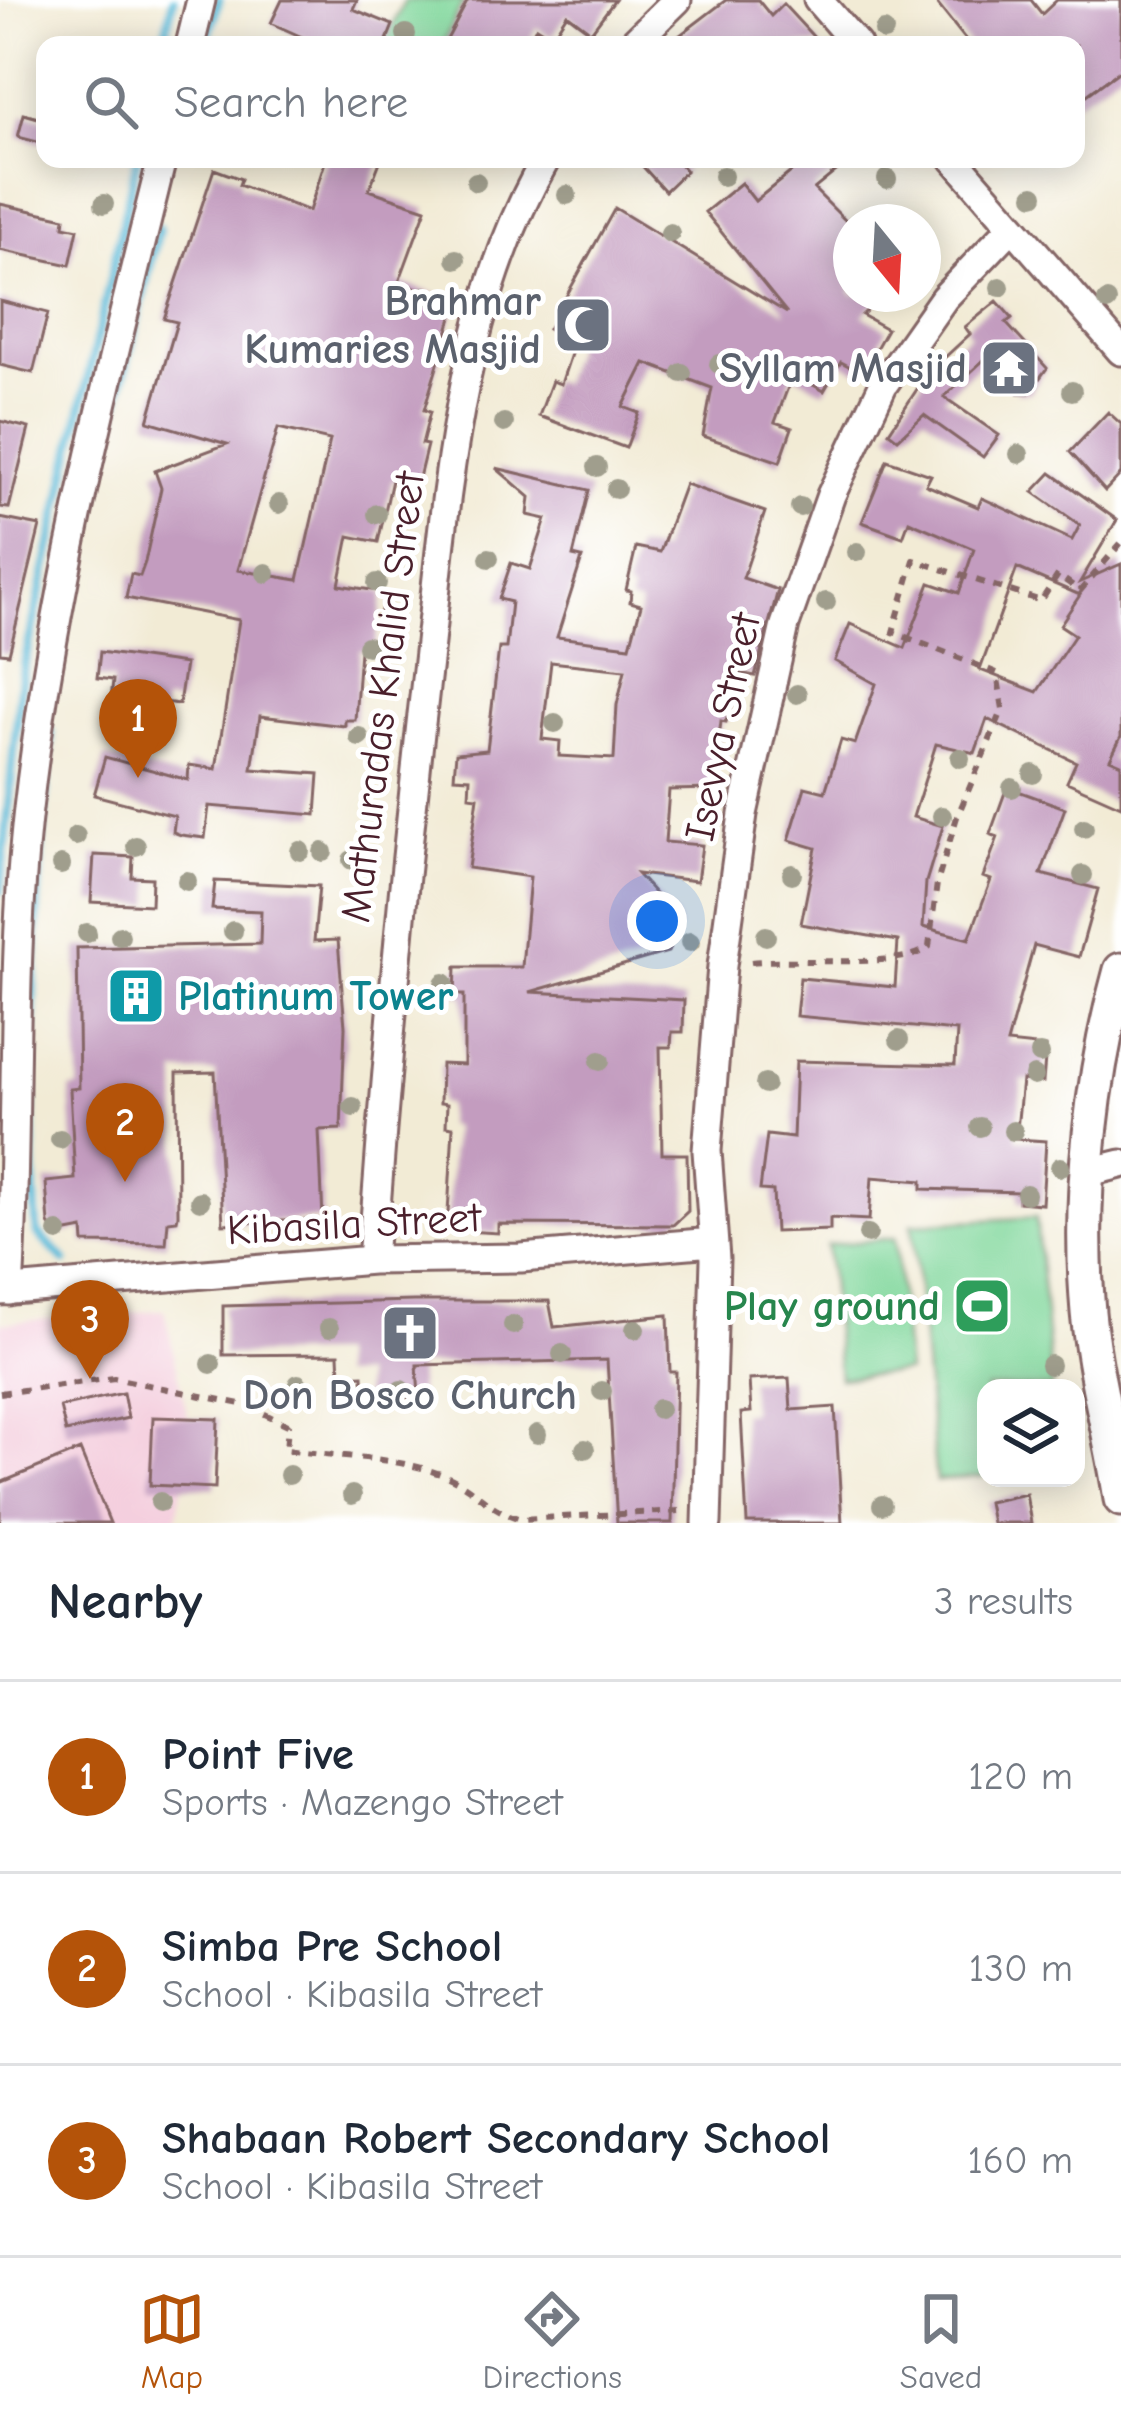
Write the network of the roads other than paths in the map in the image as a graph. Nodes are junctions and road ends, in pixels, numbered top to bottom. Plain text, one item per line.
1 (201, 0) edge
2 (677, 0) edge
3 (818, 0) edge
4 (192, 36) edge
5 (640, 36) edge
6 (848, 36) edge
7 (160, 168) edge
8 (541, 168) edge
9 (962, 168) edge
10 (1012, 227) junction
11 (1121, 351) edge
12 (1121, 970) edge
13 (1105, 1168) edge
14 (713, 1242) junction
15 (372, 1260) junction
16 (5, 1291) edge
17 (1121, 1499) edge
18 (707, 1519) edge

1 - 4 street
2 - 5 street
3 - 6 street
7 - 16 street
8 - 15 street, Mathuradas Khalid Street
9 - 10 street
10 - 11 street
10 - 14 street, Isevya Street
12 - 13 street
13 - 17 street
14 - 15 street, Kibasila Street
14 - 18 street, Isevya Street
15 - 16 street, Kibasila Street

